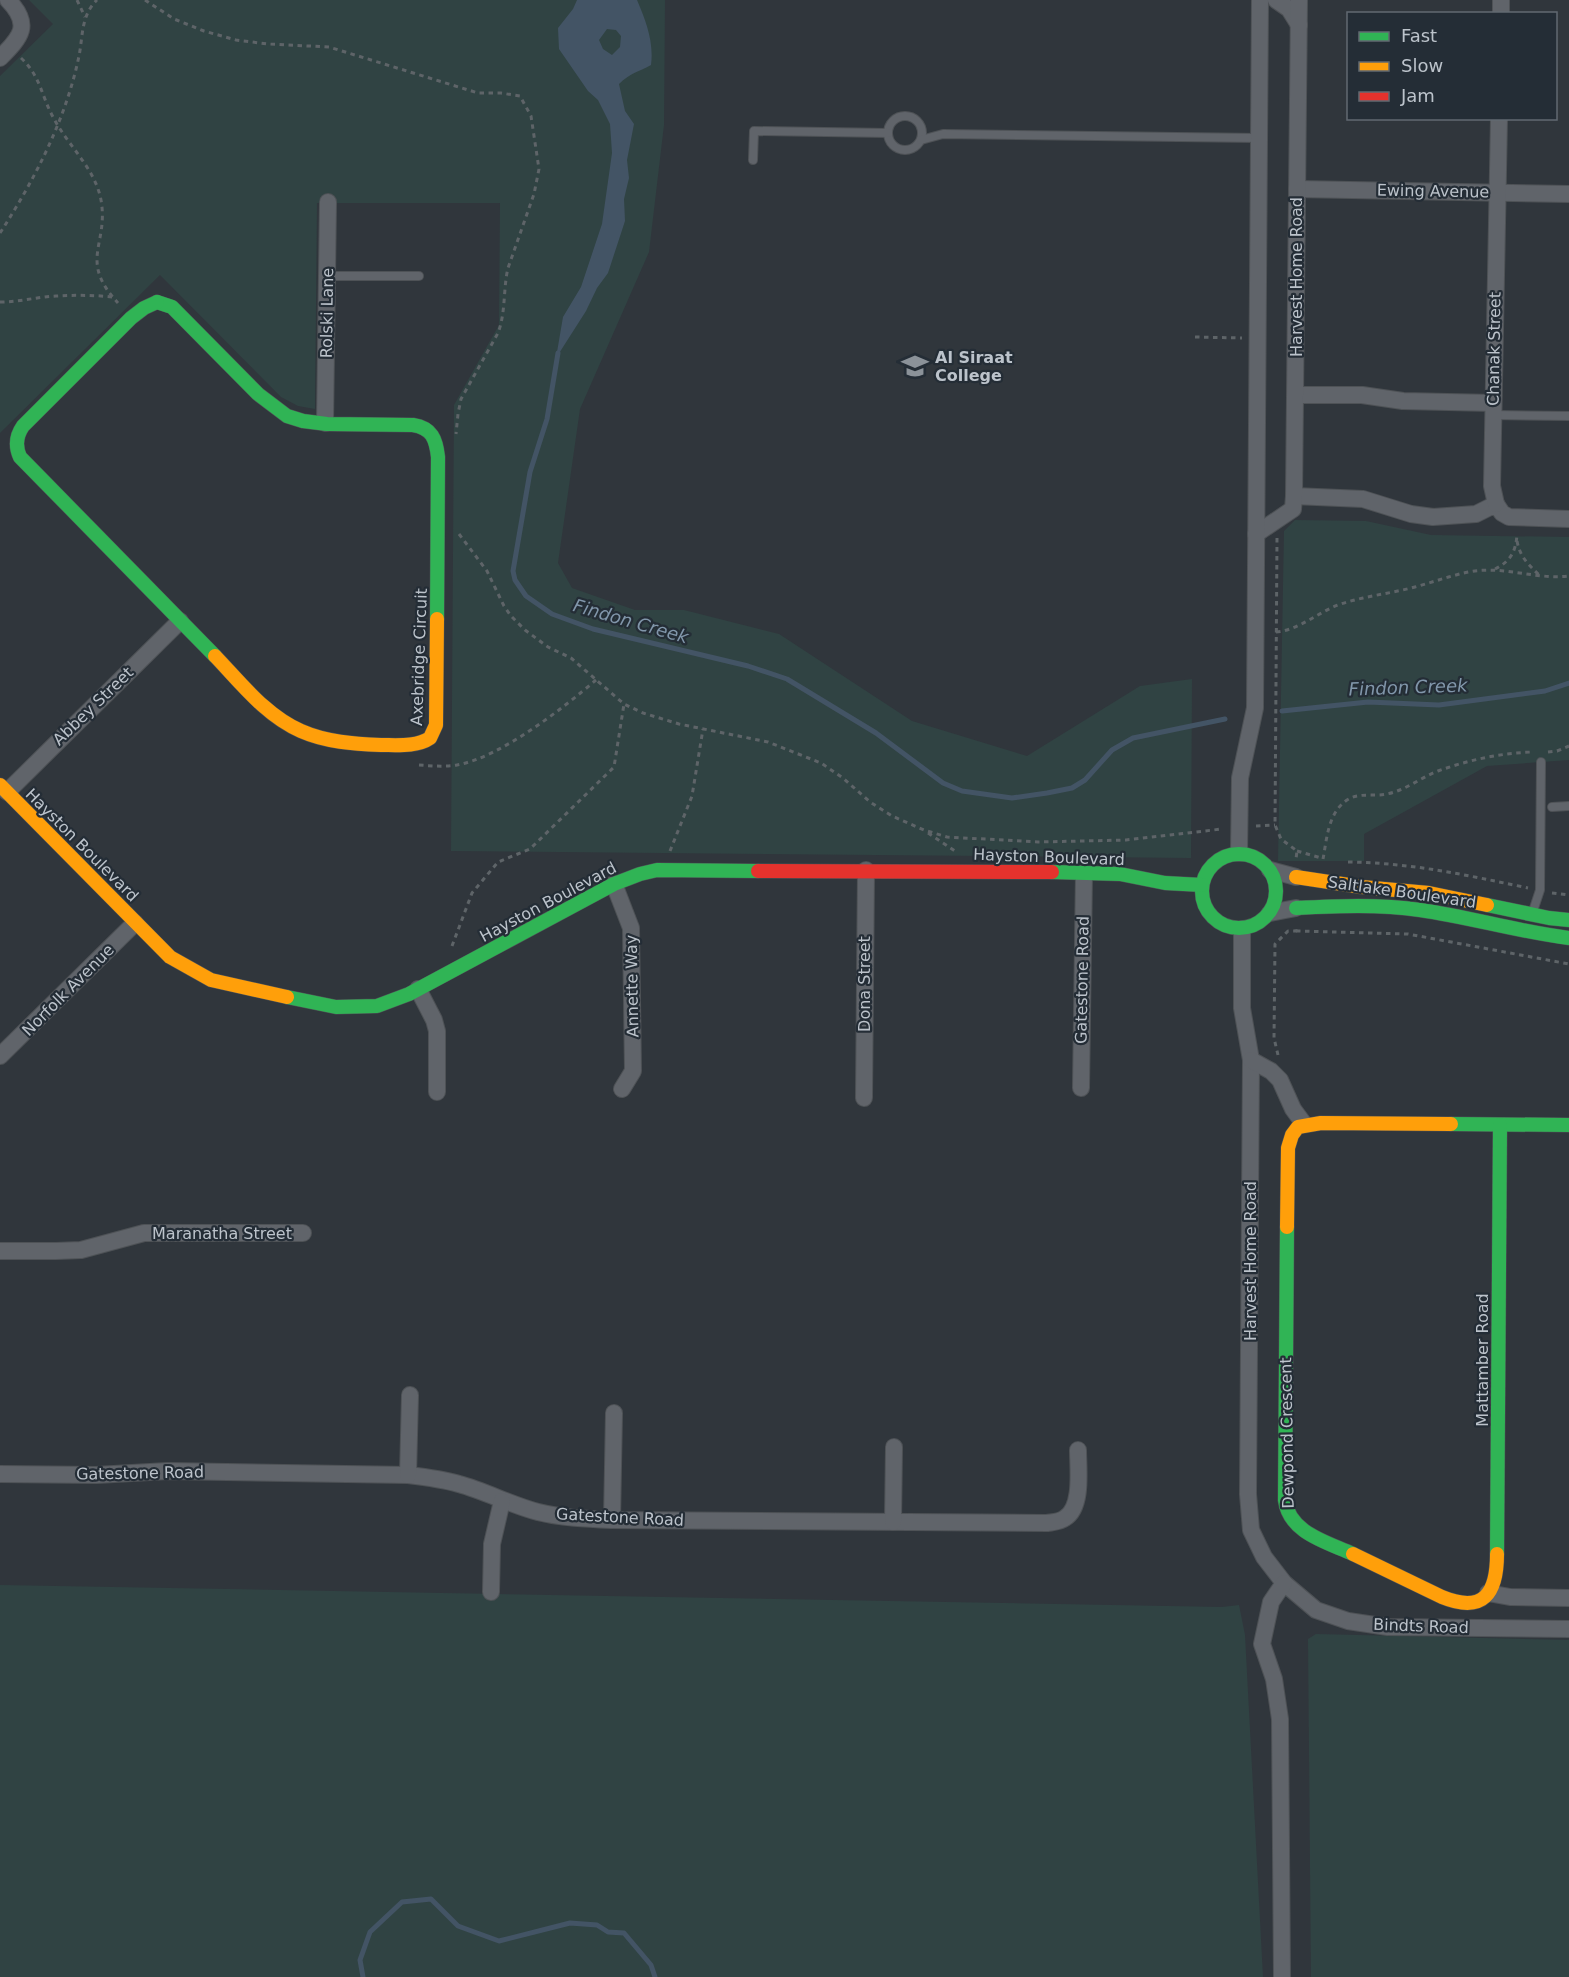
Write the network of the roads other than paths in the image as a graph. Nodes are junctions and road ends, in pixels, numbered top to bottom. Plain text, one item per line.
1 (8, 0) edge
2 (1260, 0) edge
3 (1276, 0) edge
4 (1299, 0) edge
5 (1299, 24) junction
6 (5, 53) edge
7 (1499, 120) edge
8 (921, 125) junction
9 (888, 133) junction
10 (943, 134) junction
11 (1259, 138) junction
12 (921, 140) junction
13 (753, 159) dead end
14 (1297, 189) junction
15 (1497, 192) junction
16 (1569, 194) edge
17 (328, 202) dead end
18 (328, 276) junction
19 (419, 276) dead end
20 (1296, 395) junction
21 (1493, 409) junction
22 (1569, 416) edge
23 (325, 423) junction
24 (1294, 496) junction
25 (1496, 504) junction
26 (1569, 519) edge
27 (1257, 534) junction
28 (180, 621) junction
29 (1541, 762) dead end
30 (3, 789) edge
31 (1569, 806) edge
32 (1552, 807) dead end
33 (1239, 854) junction
34 (866, 870) junction
35 (1270, 870) junction
36 (1083, 873) junction
37 (1296, 877) joint
38 (614, 884) junction
39 (1202, 885) junction
40 (1296, 908) joint
41 (1270, 913) junction
42 (1532, 914) junction
43 (1569, 920) edge
44 (135, 923) junction
45 (1242, 929) junction
46 (1569, 938) edge
47 (418, 989) junction
48 (0, 1056) edge
49 (1251, 1060) junction
50 (1081, 1088) dead end
51 (622, 1089) dead end
52 (437, 1092) dead end
53 (864, 1098) dead end
54 (1304, 1124) junction
55 (1500, 1125) junction
56 (1569, 1125) edge
57 (303, 1233) dead end
58 (0, 1251) edge
59 (410, 1395) dead end
60 (614, 1413) dead end
61 (894, 1447) dead end
62 (1078, 1450) dead end
63 (0, 1474) edge
64 (408, 1474) junction
65 (502, 1501) junction
66 (612, 1520) junction
67 (893, 1522) junction
68 (1284, 1583) junction
69 (491, 1592) dead end
70 (1488, 1593) junction
71 (1569, 1598) edge
72 (1569, 1629) edge
73 (1282, 1977) edge

1 - 6 street
2 - 11 street
3 - 5 street
4 - 5 street, Harvest Home Road
5 - 14 street, Harvest Home Road
7 - 15 street, Chanak Street
8 - 9 lane
8 - 10 lane
8 - 12 lane
9 - 12 lane
9 - 13 lane
10 - 11 lane
10 - 12 lane
11 - 27 street
14 - 15 street, Ewing Avenue
14 - 20 street, Harvest Home Road
15 - 16 street, Ewing Avenue
15 - 21 street, Chanak Street
17 - 18 street, Rolski Lane
18 - 19 lane
18 - 23 street, Rolski Lane
20 - 21 street
20 - 24 street, Harvest Home Road
21 - 22 lane
21 - 25 street, Chanak Street
23 - 28 street, Axebridge Circuit
23 - 28 street, Axebridge Circuit
24 - 25 street
24 - 27 street
25 - 26 street
27 - 33 street
28 - 30 street, Abbey Street
29 - 42 lane
30 - 44 street, Hayston Boulevard
31 - 32 lane
33 - 35 street
33 - 39 street
34 - 36 street, Hayston Boulevard
34 - 38 street, Hayston Boulevard
34 - 53 street, Dona Street
35 - 37 street, Saltlake Boulevard
35 - 41 street
36 - 39 street, Hayston Boulevard
36 - 50 street, Gatestone Road
37 - 42 street, Saltlake Boulevard
38 - 47 street, Hayston Boulevard
38 - 51 street, Annette Way
39 - 45 street
40 - 41 street, Saltlake Boulevard
40 - 46 street, Saltlake Boulevard
41 - 45 street
42 - 43 street, Saltlake Boulevard
44 - 47 street, Hayston Boulevard
44 - 48 street, Norfolk Avenue
45 - 49 street, Harvest Home Road
47 - 52 street
49 - 54 street
49 - 68 street, Harvest Home Road
54 - 55 street
54 - 70 street, Dewpond Crescent
55 - 56 street
55 - 70 street, Mattamber Road
57 - 58 street, Maranatha Street
59 - 64 street
60 - 66 street
61 - 67 street
62 - 67 street, Gatestone Road
63 - 64 street, Gatestone Road
64 - 65 street, Gatestone Road
65 - 66 street, Gatestone Road
65 - 69 street
66 - 67 street, Gatestone Road
68 - 72 street, Bindts Road
68 - 73 street
70 - 71 street, Dewpond Crescent

